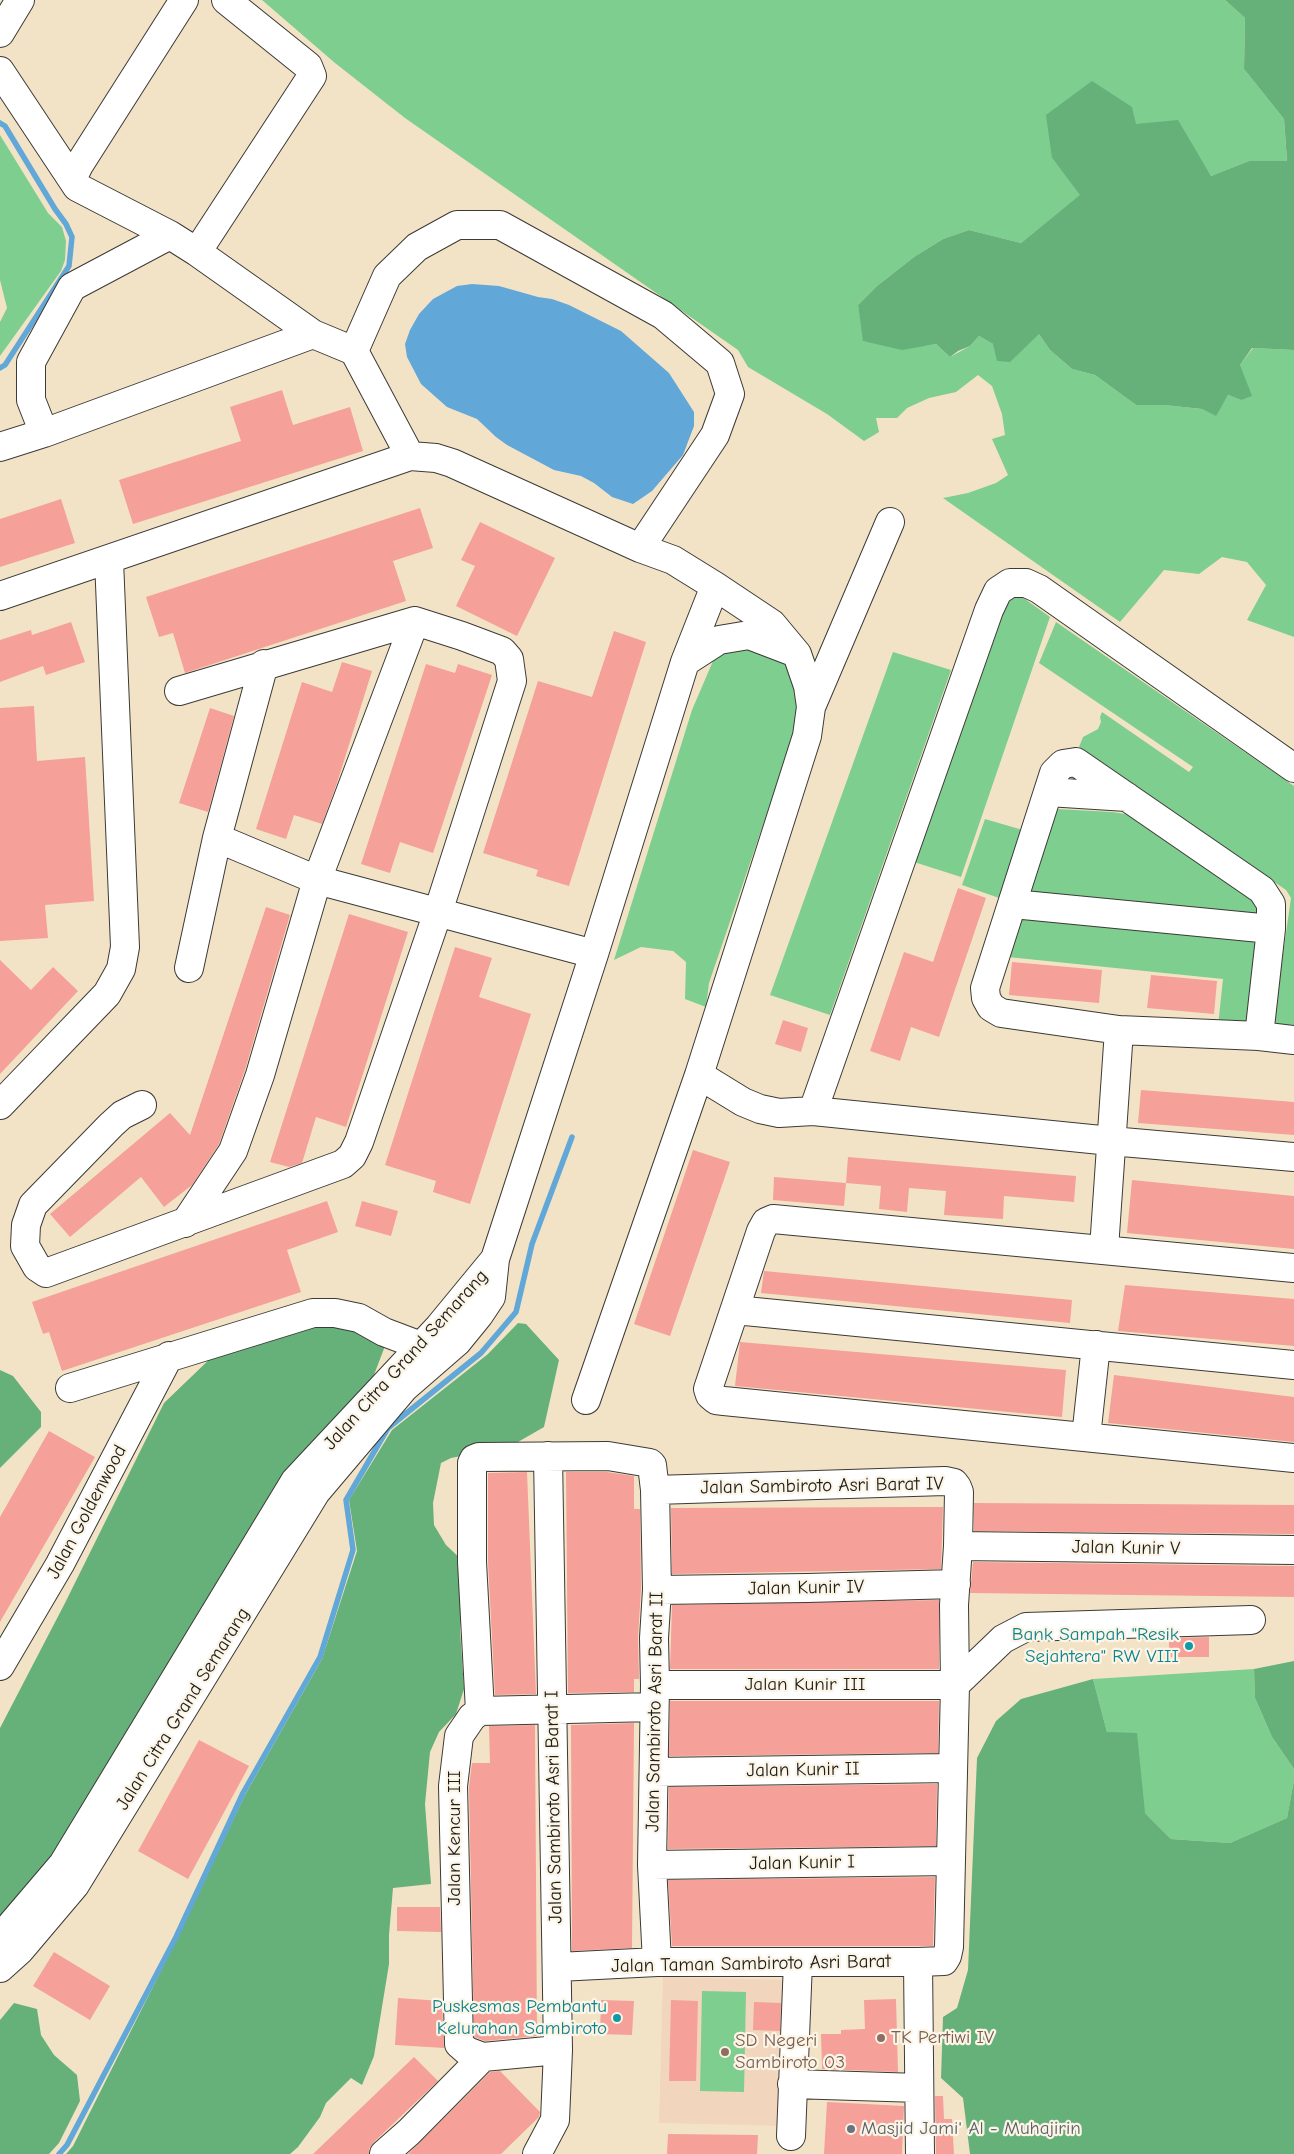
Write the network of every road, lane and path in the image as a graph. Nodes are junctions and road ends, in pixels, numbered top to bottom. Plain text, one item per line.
1 (20, 0) edge
2 (184, 0) edge
3 (226, 0) edge
4 (0, 32) edge
5 (0, 71) edge
6 (72, 179) junction
7 (170, 236) junction
8 (196, 252) junction
9 (313, 334) junction
10 (354, 351) junction
11 (44, 433) junction
12 (0, 448) edge
13 (410, 456) junction
14 (890, 522) dead end
15 (640, 548) junction
16 (109, 560) junction
17 (715, 586) junction
18 (0, 596) edge
19 (415, 621) junction
20 (797, 654) junction
21 (685, 662) junction
22 (264, 664) junction
23 (179, 691) dead end
24 (811, 707) junction
25 (1294, 768) edge
26 (217, 838) junction
27 (316, 880) junction
28 (1013, 904) junction
29 (438, 912) junction
30 (1271, 929) junction
31 (594, 954) junction
32 (189, 968) dead end
33 (1119, 1030) junction
34 (1259, 1036) junction
35 (1294, 1040) edge
36 (699, 1075) junction
37 (0, 1105) edge
38 (142, 1105) dead end
39 (813, 1111) junction
40 (1111, 1141) junction
41 (1294, 1157) edge
42 (186, 1223) junction
43 (1104, 1249) junction
44 (495, 1259) junction
45 (1294, 1268) edge
46 (735, 1310) junction
47 (1096, 1345) junction
48 (421, 1346) junction
49 (169, 1356) junction
50 (1294, 1365) edge
51 (398, 1383) junction
52 (70, 1388) dead end
53 (586, 1400) dead end
54 (1086, 1437) junction
55 (548, 1456) junction
56 (1294, 1458) edge
57 (655, 1490) junction
58 (958, 1546) junction
59 (1294, 1550) edge
60 (956, 1584) junction
61 (657, 1590) junction
62 (1251, 1620) dead end
63 (0, 1666) edge
64 (955, 1685) junction
65 (654, 1696) junction
66 (552, 1710) junction
67 (480, 1711) junction
68 (952, 1768) junction
69 (654, 1772) junction
70 (951, 1861) junction
71 (652, 1865) junction
72 (0, 1938) edge
73 (657, 1962) junction
74 (798, 1962) junction
75 (931, 1962) junction
76 (558, 1967) junction
77 (0, 1968) edge
78 (558, 2050) junction
79 (483, 2057) junction
80 (792, 2084) junction
81 (919, 2088) junction
82 (791, 2136) dead end
83 (384, 2154) edge
84 (536, 2154) edge
85 (920, 2154) edge

1 - 4 street
2 - 6 street
3 - 8 street
5 - 6 street
6 - 7 street
7 - 8 street
7 - 11 street
8 - 9 street
9 - 10 street
9 - 11 street
10 - 13 street
10 - 15 street
11 - 12 street
13 - 15 street
13 - 16 street
14 - 24 street
15 - 17 street
16 - 18 street
16 - 37 street
17 - 20 street
17 - 21 street
19 - 22 street
19 - 27 street
19 - 29 street
20 - 21 street
20 - 24 street
21 - 31 street
22 - 23 street
22 - 26 street
24 - 36 street
25 - 39 street
26 - 27 street
26 - 32 street
27 - 29 street
27 - 42 street
28 - 30 street
28 - 30 street
28 - 33 street
29 - 31 street
29 - 42 street
30 - 34 street
31 - 44 street
33 - 34 street
33 - 40 street
34 - 35 street
36 - 39 street
36 - 53 street
38 - 42 street
39 - 40 street
40 - 41 street
40 - 43 street
43 - 45 street
43 - 46 street
44 - 48 street, Jalan Citra Grand Semarang
44 - 51 street, Jalan Citra Grand Semarang
46 - 47 street
46 - 54 street
47 - 50 street
47 - 54 street
48 - 49 street
48 - 51 street, Jalan Citra Grand Semarang
49 - 52 street
49 - 63 street, Jalan Goldenwood
51 - 72 street, Jalan Citra Grand Semarang
51 - 77 street, Jalan Citra Grand Semarang
54 - 56 street
55 - 57 street, Jalan Sambiroto Asri Barat II
55 - 66 street, Jalan Sambiroto Asri Barat I
55 - 67 street
57 - 58 street, Jalan Sambiroto Asri Barat IV
57 - 61 street, Jalan Sambiroto Asri Barat II
58 - 59 street, Jalan Kunir V
58 - 60 street
60 - 61 street, Jalan Kunir IV
60 - 64 street
61 - 65 street, Jalan Sambiroto Asri Barat II
62 - 64 street
64 - 65 street, Jalan Kunir III
64 - 68 street
65 - 66 street
65 - 69 street, Jalan Sambiroto Asri Barat II
66 - 67 street
66 - 76 street, Jalan Sambiroto Asri Barat I
67 - 79 street, Jalan Kencur III
68 - 69 street, Jalan Kunir II
68 - 70 street
69 - 71 street, Jalan Sambiroto Asri Barat II
70 - 71 street, Jalan Kunir I
70 - 75 street
71 - 73 street, Jalan Sambiroto Asri Barat II
73 - 74 street, Jalan Taman Sambiroto Asri Barat
73 - 76 street, Jalan Taman Sambiroto Asri Barat
74 - 75 street, Jalan Taman Sambiroto Asri Barat
74 - 80 street
75 - 81 street
76 - 78 street, Jalan Sambiroto Asri Barat I
78 - 79 street
78 - 84 street, Jalan Sambiroto Asri Barat I
79 - 83 street
80 - 81 street
80 - 82 street
81 - 85 street

